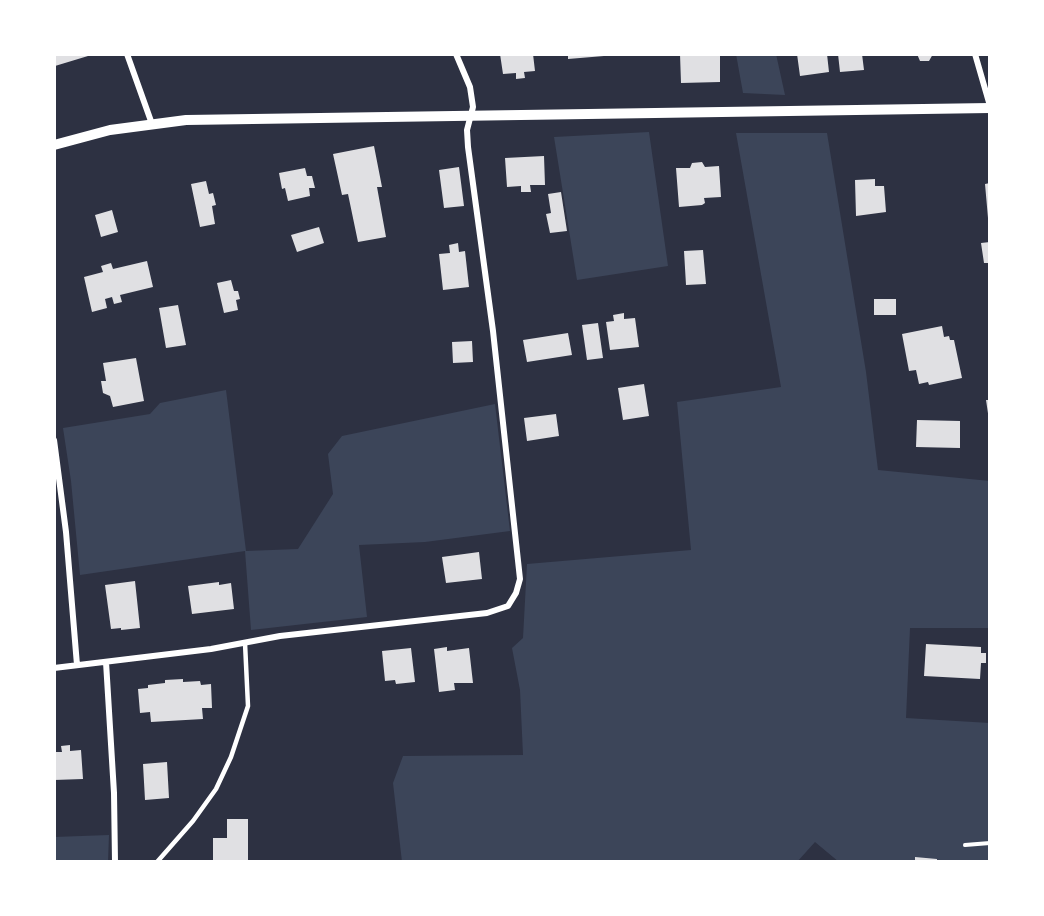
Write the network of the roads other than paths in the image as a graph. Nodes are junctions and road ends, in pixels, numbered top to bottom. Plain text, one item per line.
1 (127, 54) edge
2 (456, 54) edge
3 (975, 54) edge
4 (990, 107) edge
5 (471, 117) junction
6 (152, 124) junction
7 (54, 145) edge
8 (54, 440) edge
9 (245, 643) junction
10 (106, 662) junction
11 (77, 665) junction
12 (54, 668) edge
13 (115, 862) edge
14 (157, 862) edge

1 - 6 street
2 - 5 street
3 - 4 street
4 - 5 street
5 - 6 street
5 - 9 street
6 - 7 street
8 - 11 street
9 - 10 street
9 - 14 lane
10 - 11 street
10 - 13 street
11 - 12 street

